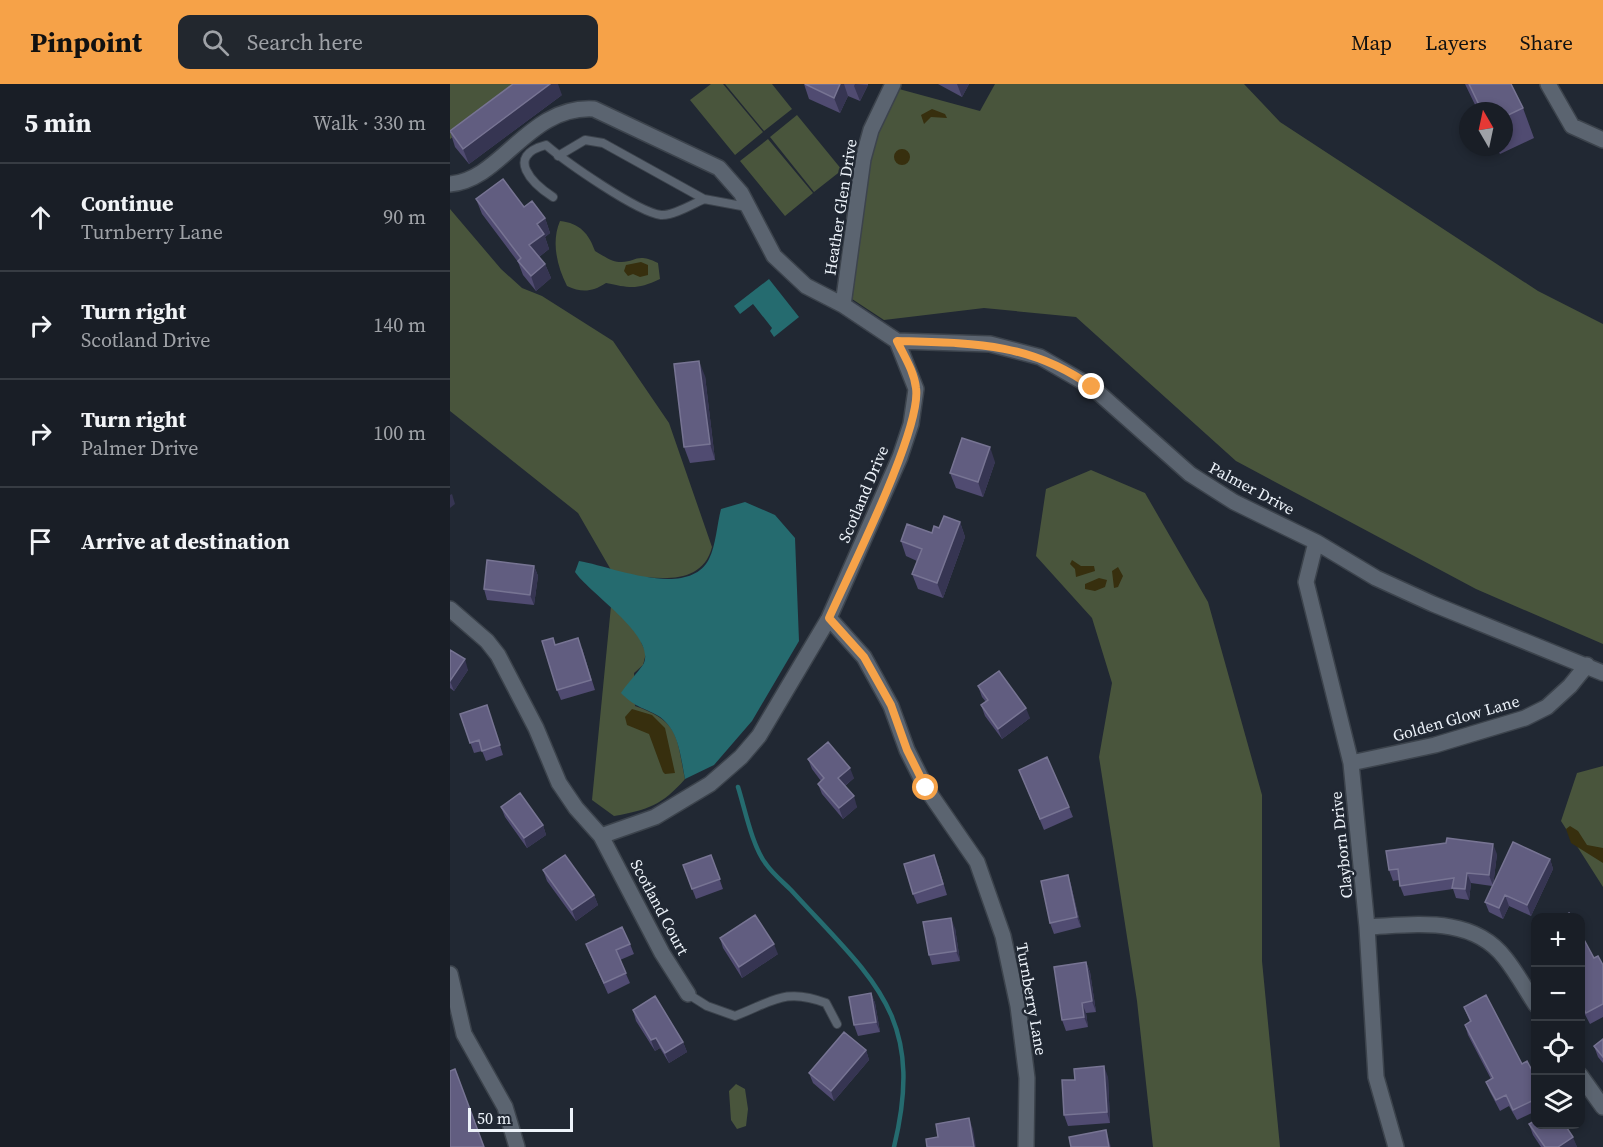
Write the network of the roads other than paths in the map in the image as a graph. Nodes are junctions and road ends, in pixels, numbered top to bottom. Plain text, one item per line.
1 (893, 84) edge
2 (1548, 84) edge
3 (1603, 140) edge
4 (558, 156) junction
5 (450, 184) edge
6 (553, 197) dead end
7 (704, 199) junction
8 (748, 207) junction
9 (843, 305) junction
10 (897, 341) junction
11 (1317, 542) junction
12 (450, 609) edge
13 (829, 618) junction
14 (1587, 665) junction
15 (1603, 673) edge
16 (1351, 763) junction
17 (601, 836) junction
18 (1367, 927) junction
19 (450, 974) edge
20 (688, 994) joint
21 (1531, 998) edge
22 (837, 1024) dead end
23 (1585, 1081) edge
24 (1603, 1107) edge
25 (518, 1147) edge
26 (1026, 1147) edge
27 (1396, 1147) edge

1 - 9 street, Heather Glen Drive
2 - 3 street
4 - 6 lane
4 - 7 lane
4 - 7 lane
5 - 8 street
7 - 8 lane
8 - 9 street
9 - 10 street
10 - 11 street, Palmer Drive
10 - 13 street, Scotland Drive
11 - 14 street, Palmer Drive
11 - 16 street, Clayborn Drive
12 - 17 street
13 - 17 street, Scotland Drive
13 - 26 street, Turnberry Lane
14 - 15 street, Palmer Drive
14 - 16 street, Golden Glow Lane
16 - 18 street, Clayborn Drive
17 - 20 street, Scotland Court
18 - 21 street
18 - 27 street, Clayborn Drive
19 - 25 street
20 - 22 lane
23 - 24 street

